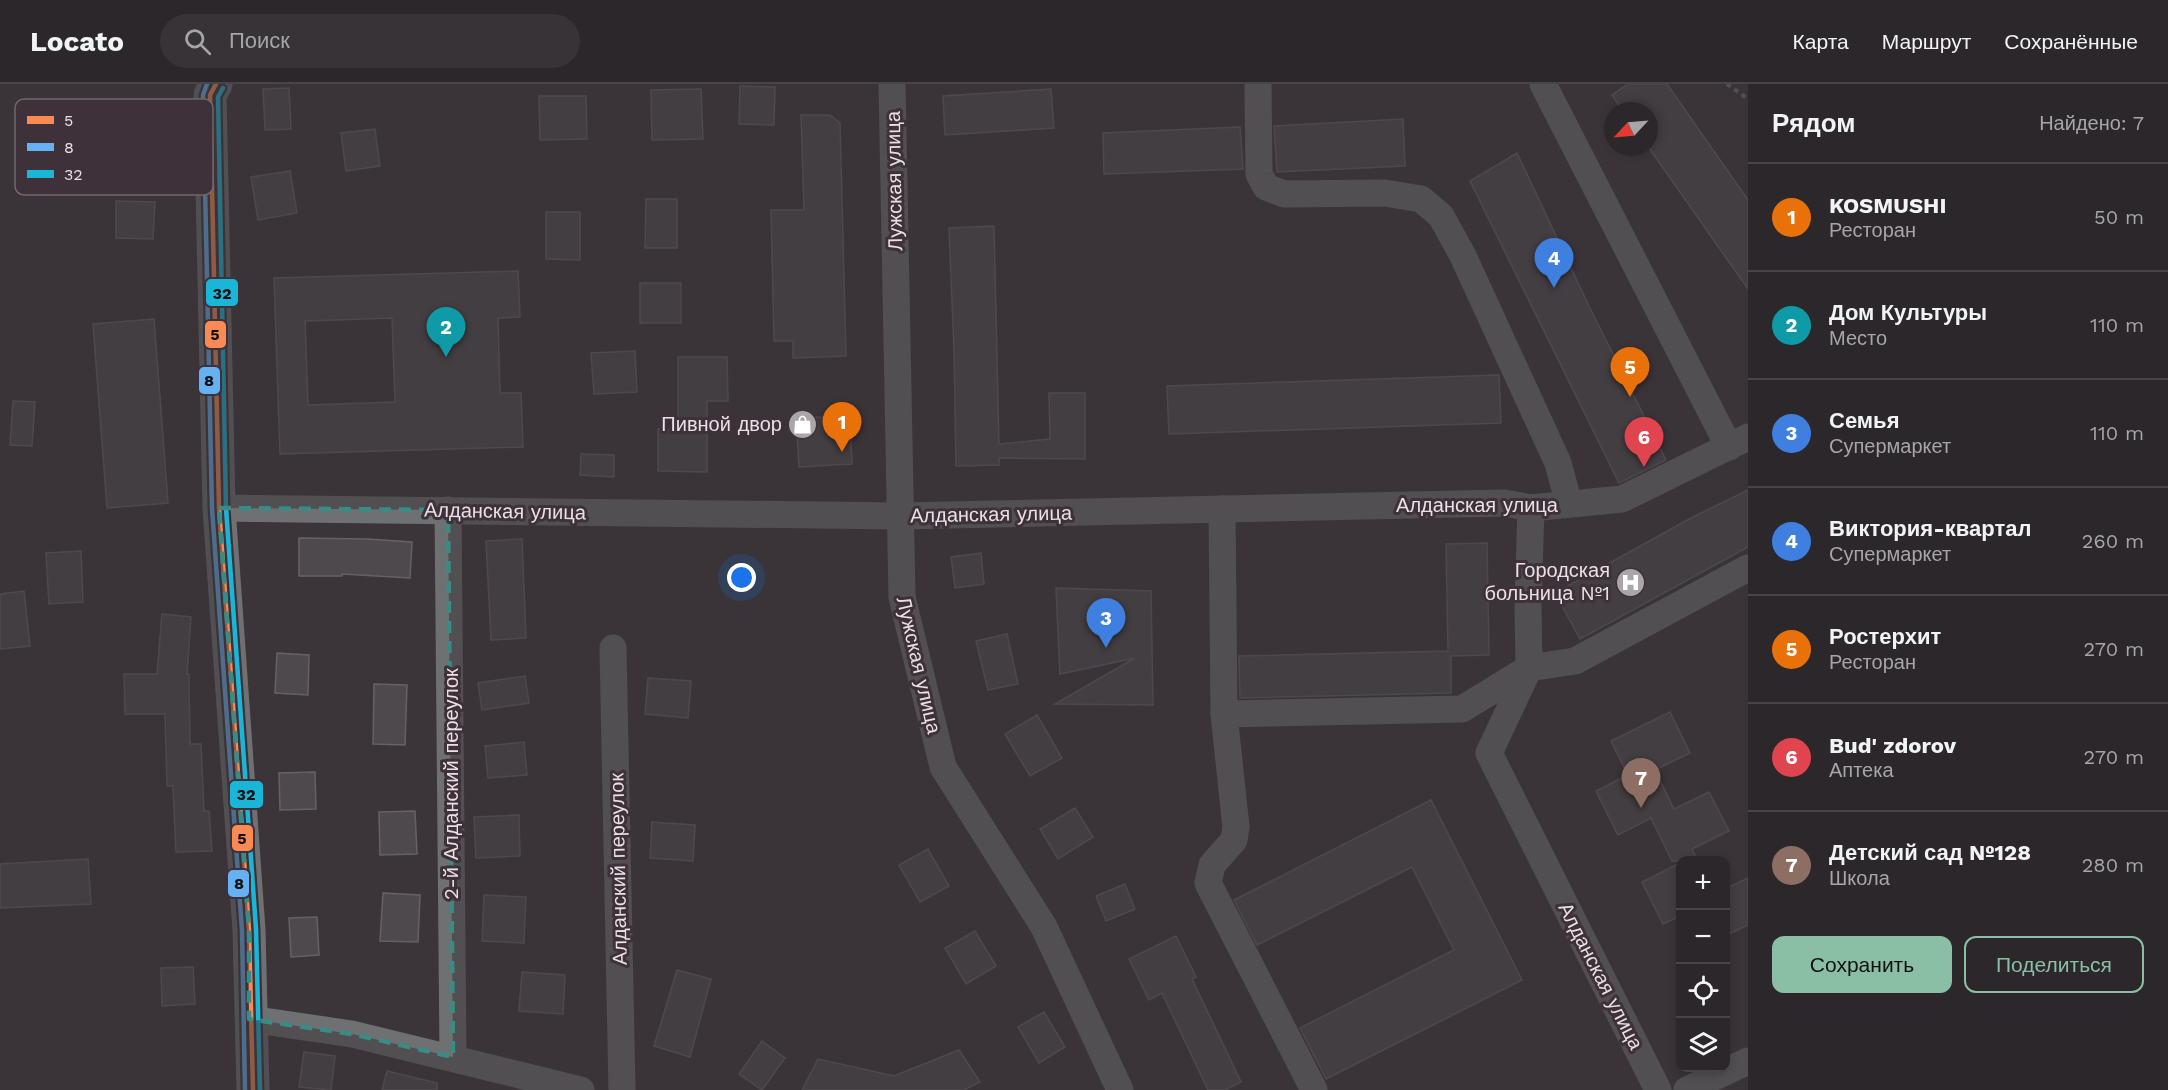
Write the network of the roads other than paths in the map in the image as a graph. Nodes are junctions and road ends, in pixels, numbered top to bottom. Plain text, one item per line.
1 (216, 84) edge
2 (892, 84) edge
3 (1258, 84) edge
4 (1543, 84) edge
5 (210, 99) edge
6 (212, 195) edge
7 (1738, 442) edge
8 (1569, 504) junction
9 (219, 508) junction
10 (1532, 508) junction
11 (1222, 509) junction
12 (448, 510) junction
13 (901, 516) junction
14 (1748, 568) edge
15 (613, 648) dead end
16 (1529, 668) junction
17 (1224, 714) junction
18 (249, 1019) junction
19 (453, 1057) junction
20 (1748, 1061) edge
21 (253, 1090) edge
22 (581, 1090) edge
23 (622, 1090) edge
24 (1120, 1090) edge
25 (1314, 1090) edge
26 (1658, 1090) edge
27 (1687, 1090) edge

1 - 5 main road
2 - 13 street, Лужская улица
3 - 8 street
4 - 7 street
6 - 9 main road
7 - 8 street, Алданская улица
8 - 10 street, Алданская улица
9 - 12 street, Алданская улица
9 - 18 main road
10 - 11 street, Алданская улица
10 - 16 street
11 - 13 street, Алданская улица
11 - 17 street
12 - 13 street, Алданская улица
12 - 19 street, 2-й Алданский переулок
13 - 24 street, Лужская улица
14 - 16 street
15 - 23 street, Алданский переулок
16 - 17 street
16 - 26 street, Алданская улица
17 - 25 street
18 - 19 street
18 - 21 main road
19 - 22 street
20 - 27 street

